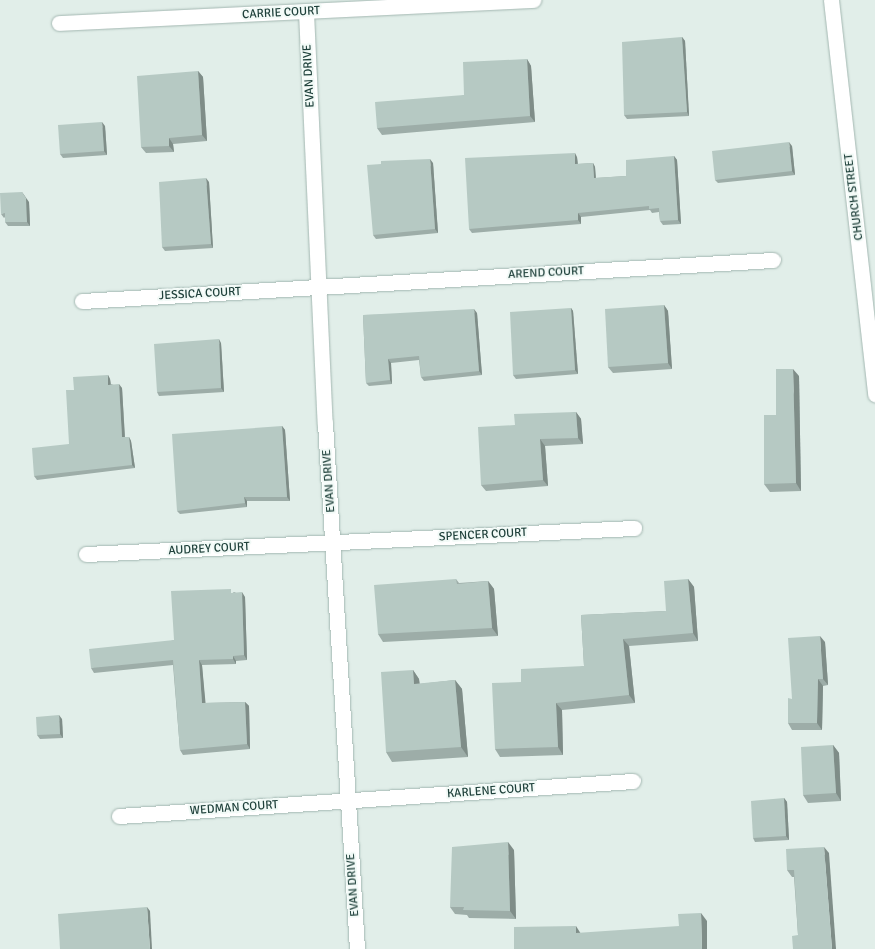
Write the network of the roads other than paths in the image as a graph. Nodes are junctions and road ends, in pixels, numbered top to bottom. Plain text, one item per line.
1 (533, 0) edge
2 (831, 0) edge
3 (306, 12) junction
4 (59, 24) dead end
5 (773, 260) dead end
6 (318, 287) junction
7 (82, 301) dead end
8 (873, 350) edge
9 (875, 395) edge
10 (634, 528) dead end
11 (332, 543) junction
12 (86, 554) dead end
13 (633, 781) dead end
14 (348, 800) junction
15 (119, 816) dead end
16 (357, 949) edge

1 - 3 street, CARRIE COURT
2 - 8 street, CHURCH STREET
3 - 4 street, CARRIE COURT
3 - 6 street, EVAN DRIVE
5 - 6 street, AREND COURT
6 - 7 street, JESSICA COURT
6 - 11 street, EVAN DRIVE
8 - 9 street, CHURCH STREET
10 - 11 street, SPENCER COURT
11 - 12 street, AUDREY COURT
11 - 14 street, EVAN DRIVE
13 - 14 street, KARLENE COURT
14 - 15 street, WEDMAN COURT
14 - 16 street, EVAN DRIVE

